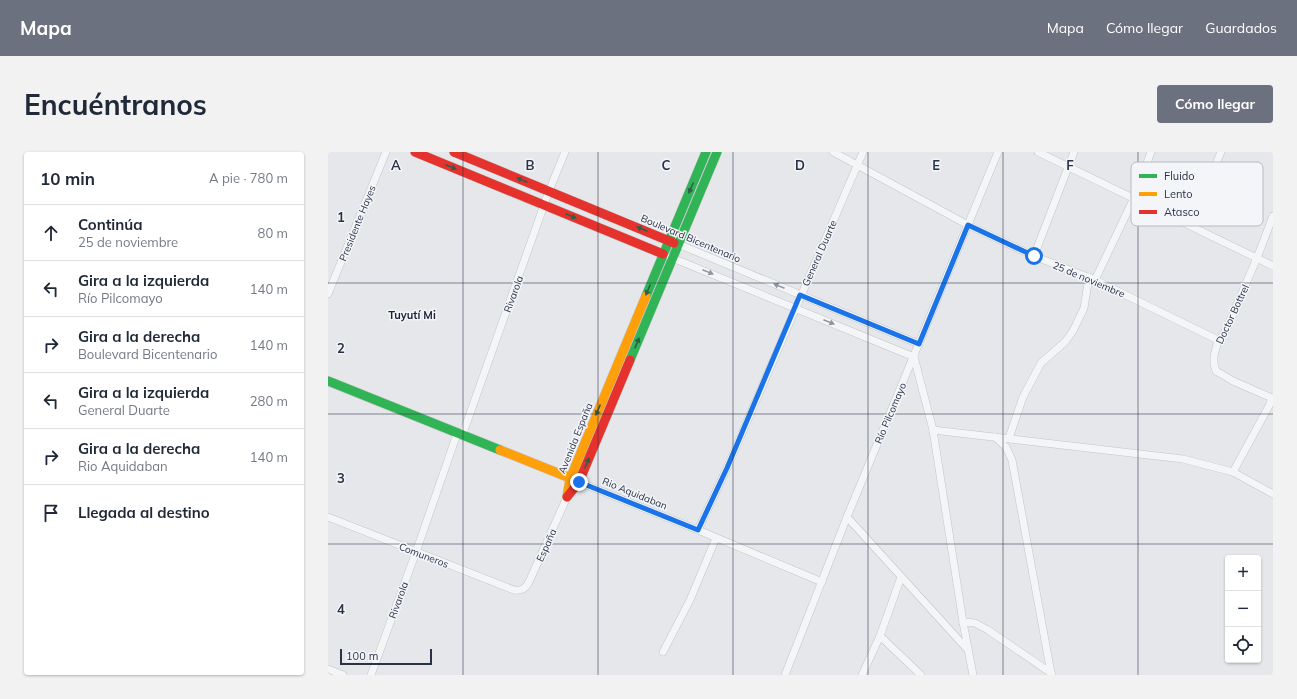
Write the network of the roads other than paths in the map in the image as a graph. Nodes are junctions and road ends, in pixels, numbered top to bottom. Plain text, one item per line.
1 (386, 152) edge
2 (415, 152) edge
3 (454, 152) edge
4 (565, 152) edge
5 (706, 152) edge
6 (717, 152) edge
7 (833, 152) edge
8 (863, 152) edge
9 (998, 152) edge
10 (1038, 152) edge
11 (1074, 152) edge
12 (1151, 152) edge
13 (1221, 152) edge
14 (1147, 162) edge
15 (1217, 162) edge
16 (857, 165) junction
17 (1069, 167) junction
18 (549, 191) junction
19 (1131, 197) edge
20 (1131, 204) edge
21 (544, 205) junction
22 (1273, 216) edge
23 (968, 225) junction
24 (1192, 226) edge
25 (669, 240) junction
26 (678, 244) junction
27 (663, 254) junction
28 (1034, 256) junction
29 (672, 258) junction
30 (1257, 258) junction
31 (1273, 266) edge
32 (1092, 278) junction
33 (328, 294) edge
34 (800, 295) junction
35 (795, 308) junction
36 (1218, 340) junction
37 (919, 344) junction
38 (914, 357) junction
39 (328, 381) edge
40 (933, 430) junction
41 (460, 435) junction
42 (995, 437) junction
43 (1009, 438) junction
44 (1233, 472) junction
45 (570, 479) junction
46 (579, 482) junction
47 (1273, 494) edge
48 (567, 497) junction
49 (847, 516) junction
50 (328, 517) edge
51 (698, 530) junction
52 (716, 538) junction
53 (416, 552) junction
54 (901, 577) junction
55 (822, 582) junction
56 (520, 591) joint
57 (963, 622) junction
58 (880, 636) junction
59 (968, 650) junction
60 (663, 652) dead end
61 (328, 669) edge
62 (1052, 674) edge
63 (343, 675) edge
64 (371, 675) edge
65 (785, 675) edge
66 (862, 675) edge
67 (921, 675) edge
68 (973, 675) edge

1 - 33 street, Presidente Hayes
2 -> 21 street
18 -> 3 street, Boulevard Bicentenario
4 - 18 street, Rivarola
5 -> 25 street, Avenida España
6 - 26 street, Avenida España
7 - 16 street, 25 de noviembre
8 - 16 street, General Duarte
9 - 23 street, Río Pilcomayo
10 - 17 street
11 - 17 street
12 - 14 street
13 - 15 street
16 - 23 street, 25 de noviembre
16 - 34 street, General Duarte
17 - 19 street
17 - 28 street
18 - 21 street, Rivarola
25 -> 18 street, Boulevard Bicentenario
20 - 32 street
21 -> 27 street
21 - 41 street, Rivarola
22 - 30 street, Doctor Bottrel
23 - 28 street, 25 de noviembre
23 - 37 street, Río Pilcomayo
24 - 30 street
25 - 26 street, Boulevard Bicentenario
25 - 27 street, Avenida España
26 - 29 street, Avenida España
34 -> 26 street, Boulevard Bicentenario
27 - 29 street
27 -> 45 street, Avenida España
28 - 32 street, 25 de noviembre
29 -> 35 street
46 -> 29 street, Avenida España
30 - 31 street
30 - 36 street, Doctor Bottrel
32 - 36 street, 25 de noviembre
32 - 43 street
34 - 35 street, General Duarte
34 - 37 street, Boulevard Bicentenario
35 -> 38 street
35 - 51 street, General Duarte
36 - 44 street, Doctor Bottrel
37 - 38 street, Río Pilcomayo
38 - 40 street
38 - 49 street, Río Pilcomayo
39 - 41 street, Rio Aquidaban
40 - 42 street
40 - 57 street
41 - 45 street, Rio Aquidaban
41 - 53 street, Rivarola
42 - 43 street
42 - 62 street
43 - 44 street
44 - 47 street
45 - 46 street, Rio Aquidaban
45 - 48 street, Avenida España
46 - 48 street, Avenida España
46 - 51 street, Rio Aquidaban
48 - 56 street, España
49 - 54 street
49 - 55 street, Río Pilcomayo
50 - 53 street, Comuneros
51 - 52 street, Rio Aquidaban
52 - 55 street, Rio Aquidaban
52 - 60 street
53 - 56 street, Comuneros
53 - 64 street, Rivarola
54 - 58 street
54 - 59 street
55 - 65 street, Río Pilcomayo
57 - 59 street
57 - 62 street
58 - 66 street
58 - 67 street
59 - 68 street
61 - 63 street

